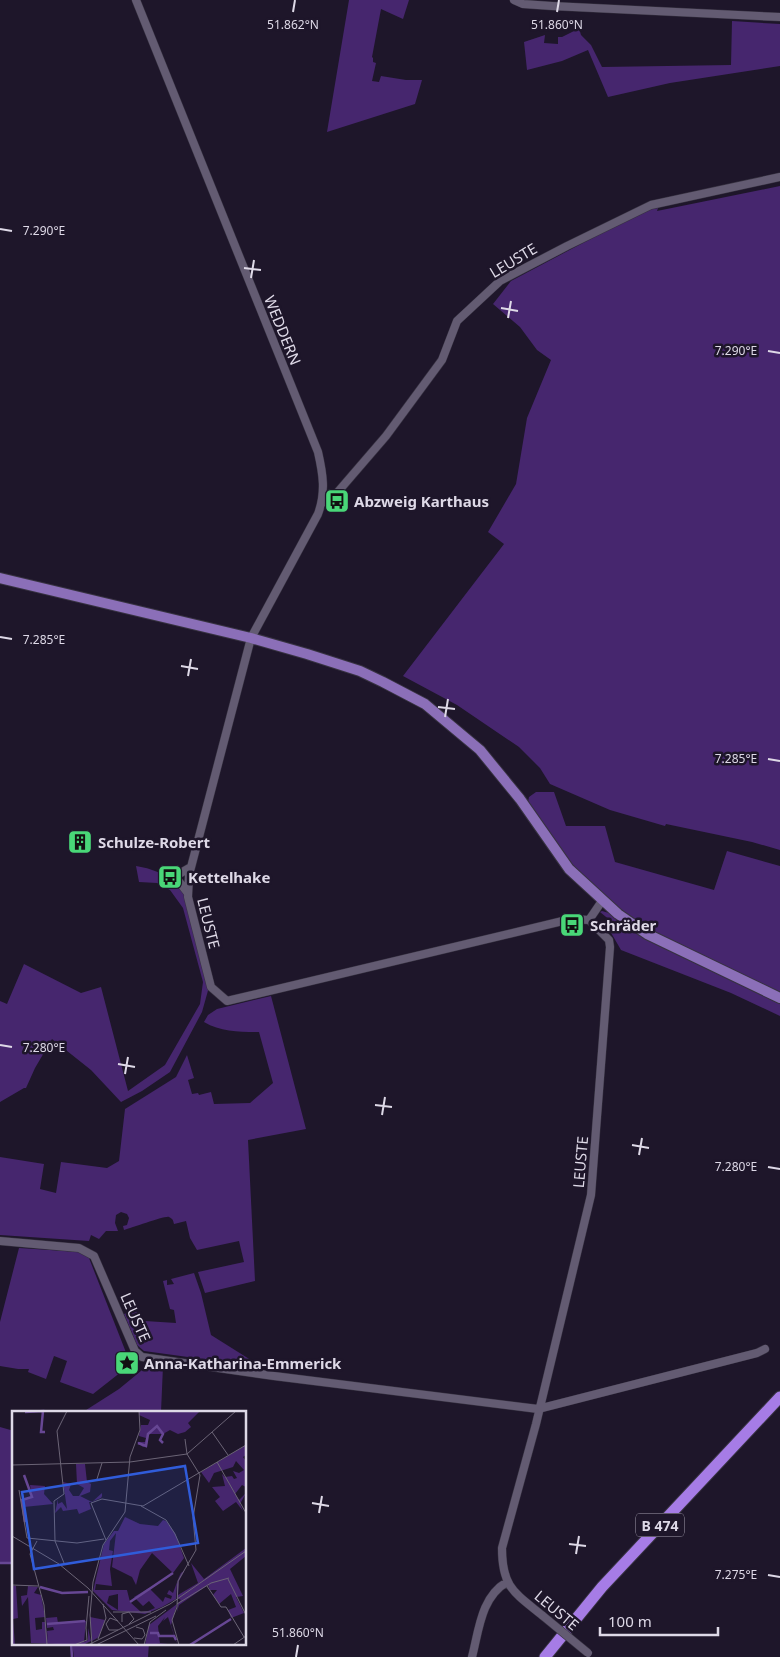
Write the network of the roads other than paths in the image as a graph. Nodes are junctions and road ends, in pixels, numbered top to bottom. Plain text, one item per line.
1 (136, 0) edge
2 (514, 0) edge
3 (780, 17) edge
4 (780, 177) edge
5 (322, 502) junction
6 (0, 578) edge
7 (251, 638) junction
8 (191, 867) junction
9 (187, 892) junction
10 (602, 901) junction
11 (589, 920) junction
12 (780, 998) edge
13 (0, 1241) edge
14 (765, 1349) dead end
15 (780, 1397) edge
16 (538, 1409) junction
17 (507, 1582) junction
18 (590, 1655) edge
19 (472, 1657) edge
20 (545, 1657) edge

1 - 5 street, WEDDERN
2 - 3 street
4 - 5 street, LEUSTE
5 - 7 street, WEDDERN
6 - 7 main road
7 - 8 street, LEUSTE
7 - 10 main road
8 - 9 street, LEUSTE
8 - 9 street, LEUSTE
9 - 11 street, LEUSTE
10 - 11 street
10 - 12 main road
11 - 16 street, LEUSTE
13 - 16 street, LEUSTE
14 - 16 street, LEUSTE
15 - 20 highway, B 474
16 - 17 street, LEUSTE
17 - 18 street, LEUSTE, bridge
17 - 19 street

